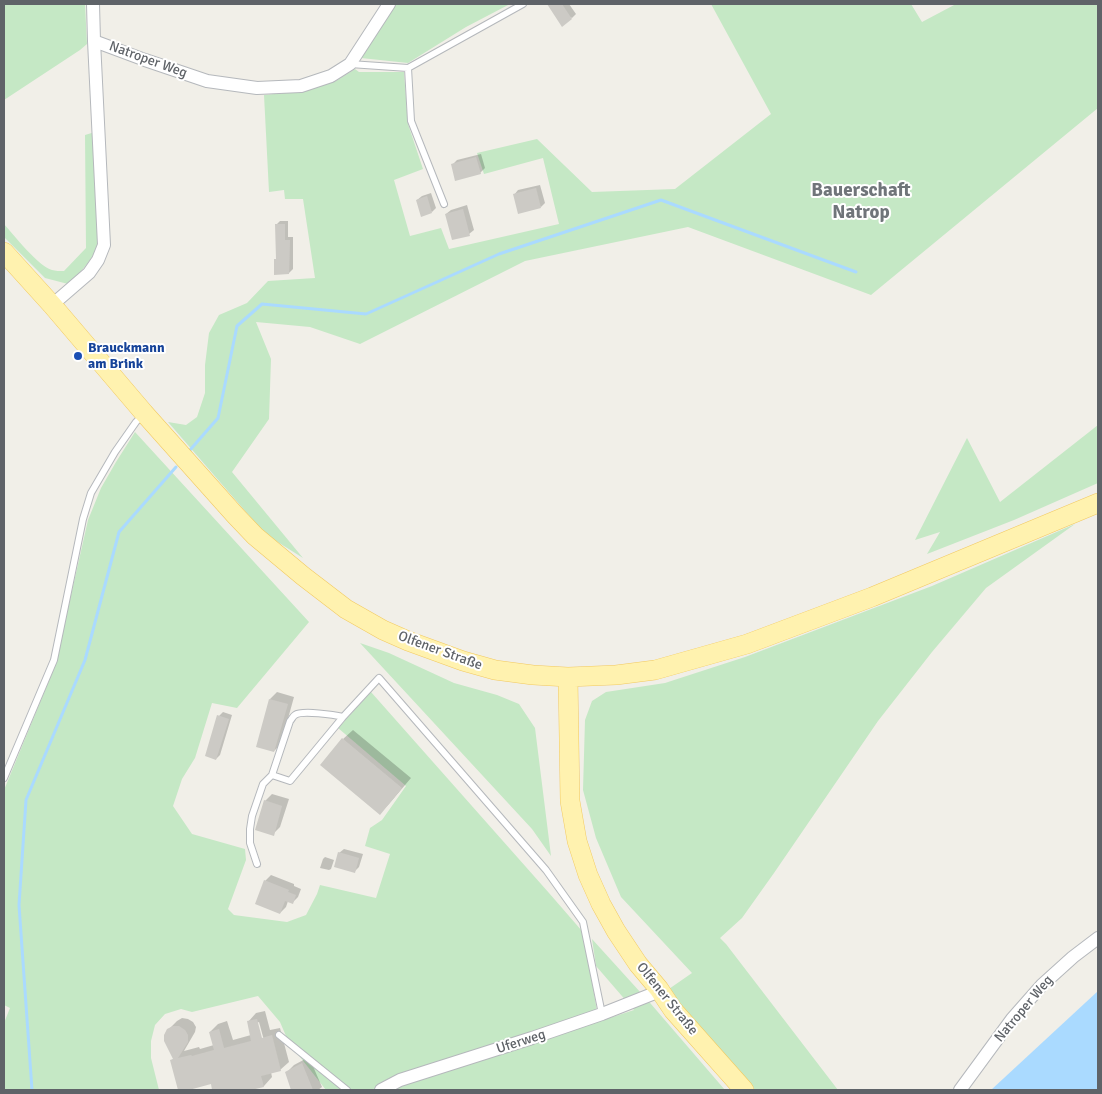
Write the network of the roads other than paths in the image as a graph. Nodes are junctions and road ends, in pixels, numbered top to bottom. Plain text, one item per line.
1 (93, 4) edge
2 (390, 4) edge
3 (523, 4) edge
4 (94, 41) junction
5 (350, 64) junction
6 (408, 68) junction
7 (444, 204) dead end
8 (4, 252) edge
9 (52, 305) junction
10 (144, 413) junction
11 (1098, 503) edge
12 (568, 677) junction
13 (343, 716) junction
14 (272, 775) junction
15 (4, 778) edge
16 (258, 864) dead end
17 (1098, 938) edge
18 (660, 991) junction
19 (602, 1014) junction
20 (279, 1035) dead end
21 (347, 1090) edge
22 (381, 1090) edge
23 (744, 1090) edge
24 (960, 1090) edge

1 - 4 street
2 - 5 street, Natroper Weg
3 - 6 lane
4 - 5 street, Natroper Weg
4 - 9 street, Natroper Weg
5 - 6 lane
6 - 7 lane
8 - 9 main road, Olfener Straße
9 - 10 main road, Olfener Straße
10 - 12 main road, Olfener Straße
10 - 15 lane
11 - 12 main road
12 - 18 main road, Olfener Straße
13 - 14 lane
13 - 14 lane
13 - 19 lane
14 - 16 lane
17 - 24 street, Natroper Weg
18 - 19 street, Uferweg
18 - 23 main road, Olfener Straße
19 - 22 street, Uferweg
20 - 21 lane

